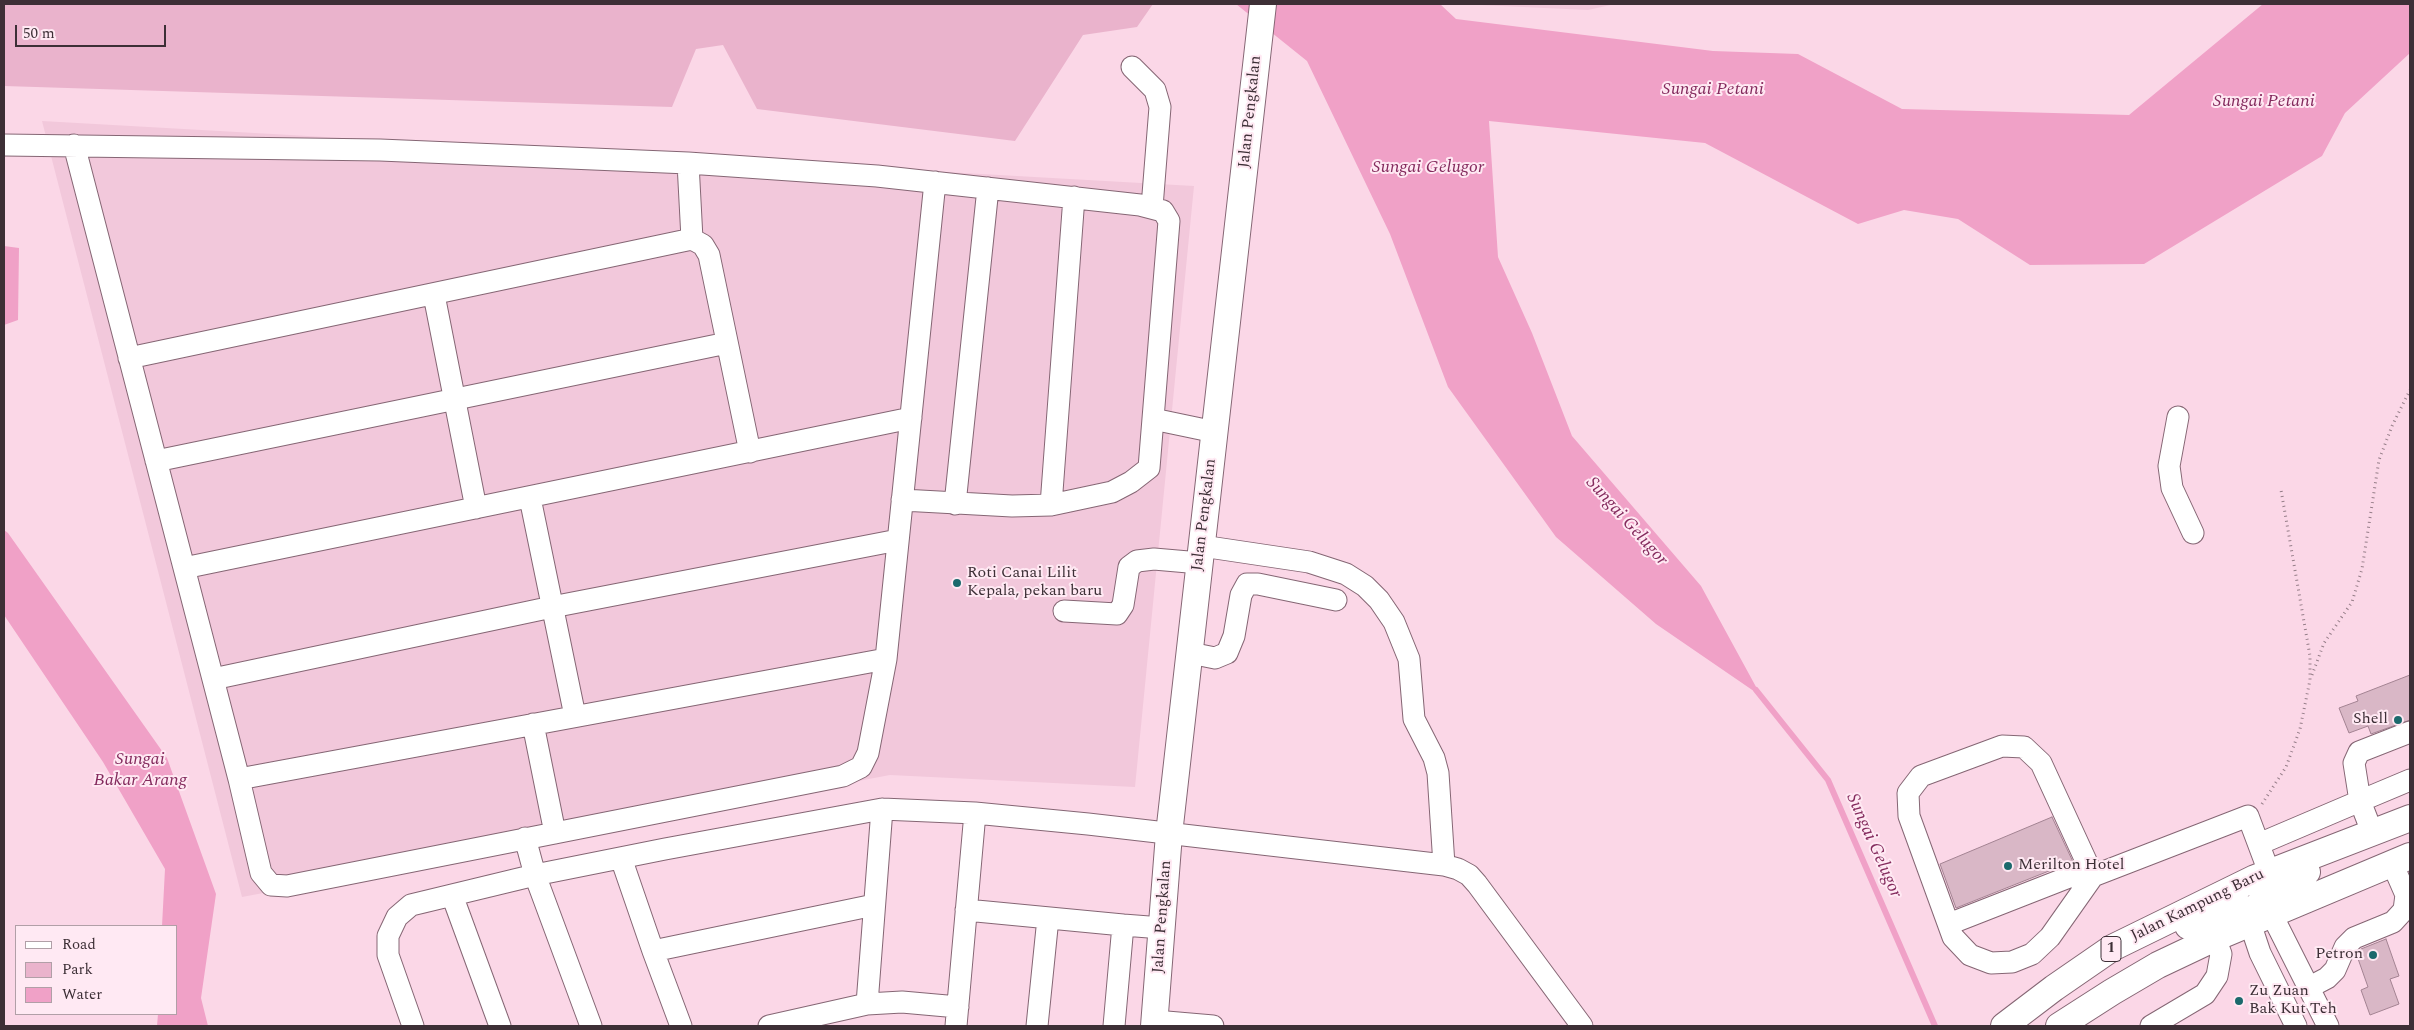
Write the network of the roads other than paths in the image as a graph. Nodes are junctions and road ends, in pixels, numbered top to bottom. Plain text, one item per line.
1 (1263, 4) edge
2 (1132, 67) dead end
3 (4, 145) edge
4 (74, 145) junction
5 (688, 163) junction
6 (935, 182) junction
7 (988, 188) junction
8 (1074, 197) junction
9 (1152, 207) junction
10 (692, 239) junction
11 (434, 295) junction
12 (727, 343) junction
13 (129, 358) junction
14 (456, 398) junction
15 (2178, 417) dead end
16 (911, 418) junction
17 (1153, 419) junction
18 (1215, 432) junction
19 (750, 452) junction
20 (156, 460) junction
21 (530, 498) junction
22 (902, 500) junction
23 (955, 504) junction
24 (1051, 505) junction
25 (476, 508) junction
26 (2193, 532) dead end
27 (898, 540) junction
28 (1201, 554) junction
29 (184, 568) junction
30 (1336, 600) dead end
31 (552, 608) junction
32 (1064, 611) dead end
33 (1190, 653) junction
34 (886, 659) junction
35 (213, 680) junction
36 (575, 716) junction
37 (533, 724) junction
38 (2410, 732) edge
39 (239, 779) junction
40 (2410, 780) edge
41 (2360, 801) junction
42 (882, 809) junction
43 (975, 812) junction
44 (2391, 825) edge
45 (555, 833) junction
46 (1169, 834) junction
47 (525, 838) junction
48 (2259, 844) junction
49 (621, 858) junction
50 (2401, 860) edge
51 (1444, 865) junction
52 (2269, 872) junction
53 (535, 875) junction
54 (2093, 876) junction
55 (2408, 894) edge
56 (452, 896) junction
57 (874, 905) junction
58 (966, 910) junction
59 (2259, 915) junction
60 (1048, 918) junction
61 (1949, 924) junction
62 (1123, 925) junction
63 (1162, 928) junction
64 (2215, 938) junction
65 (2112, 948) junction
66 (653, 951) junction
67 (2308, 988) junction
68 (867, 1004) junction
69 (957, 1017) edge
70 (1155, 1023) edge
71 (413, 1026) edge
72 (500, 1026) edge
73 (591, 1026) edge
74 (681, 1026) edge
75 (769, 1026) edge
76 (1037, 1026) edge
77 (1114, 1026) edge
78 (1213, 1026) edge
79 (1582, 1026) edge
80 (2004, 1026) edge
81 (2059, 1026) edge
82 (2151, 1026) edge
83 (2296, 1026) edge
84 (2328, 1026) edge

1 - 18 main road, Jalan Pengkalan
2 - 9 street
3 - 4 street
4 - 5 street
4 - 13 street
5 - 6 street
5 - 10 street
6 - 7 street
6 - 16 street
7 - 8 street
7 - 23 street
8 - 9 street
8 - 24 street
9 - 17 street
10 - 11 street
10 - 12 street
11 - 13 street
11 - 14 street
12 - 14 street
12 - 19 street
13 - 20 street
14 - 20 street
14 - 25 street
15 - 26 street
16 - 19 street
16 - 22 street
17 - 18 street
17 - 24 street
18 - 28 main road, Jalan Pengkalan
19 - 21 street
20 - 29 street
21 - 25 street
21 - 31 street
22 - 23 street
22 - 27 street
23 - 24 street
25 - 29 street
27 - 31 street
27 - 34 street
28 - 32 street
28 - 33 main road, Jalan Pengkalan
28 - 51 street
29 - 35 street
30 - 33 street
31 - 35 street
31 - 36 street
33 - 46 main road, Jalan Pengkalan
34 - 36 street
34 - 45 street
35 - 39 street
36 - 37 street
37 - 39 street
37 - 45 street
38 - 41 street
39 - 47 street
40 - 41 street
41 - 44 street
41 - 48 street
42 - 43 street
42 - 49 street
42 - 57 street
43 - 46 street
43 - 58 street
44 - 52 main road, Jalan Kampung Baru / 1
44 - 59 main road
45 - 47 street
46 - 51 street
46 - 63 main road, Jalan Pengkalan
47 - 53 street
48 - 52 street
48 - 54 street
49 - 53 street
49 - 66 street
50 - 55 street
50 - 59 main road, 1
51 - 79 street
52 - 65 main road, Jalan Kampung Baru / 1
53 - 56 street
53 - 73 street
54 - 61 street
54 - 61 street
54 - 61 street
55 - 67 street
56 - 71 street
56 - 72 street
57 - 66 street
57 - 68 street
58 - 60 street
58 - 69 street
59 - 64 main road, 1
59 - 65 main road
59 - 67 street
59 - 83 street
60 - 62 street
60 - 76 street
62 - 63 street
62 - 77 street
63 - 70 main road, Jalan Pengkalan
64 - 81 main road, 1
64 - 82 street
65 - 80 main road, Jalan Kampung Baru / 1
66 - 74 street
67 - 84 street
68 - 69 street
68 - 75 street
70 - 78 street

